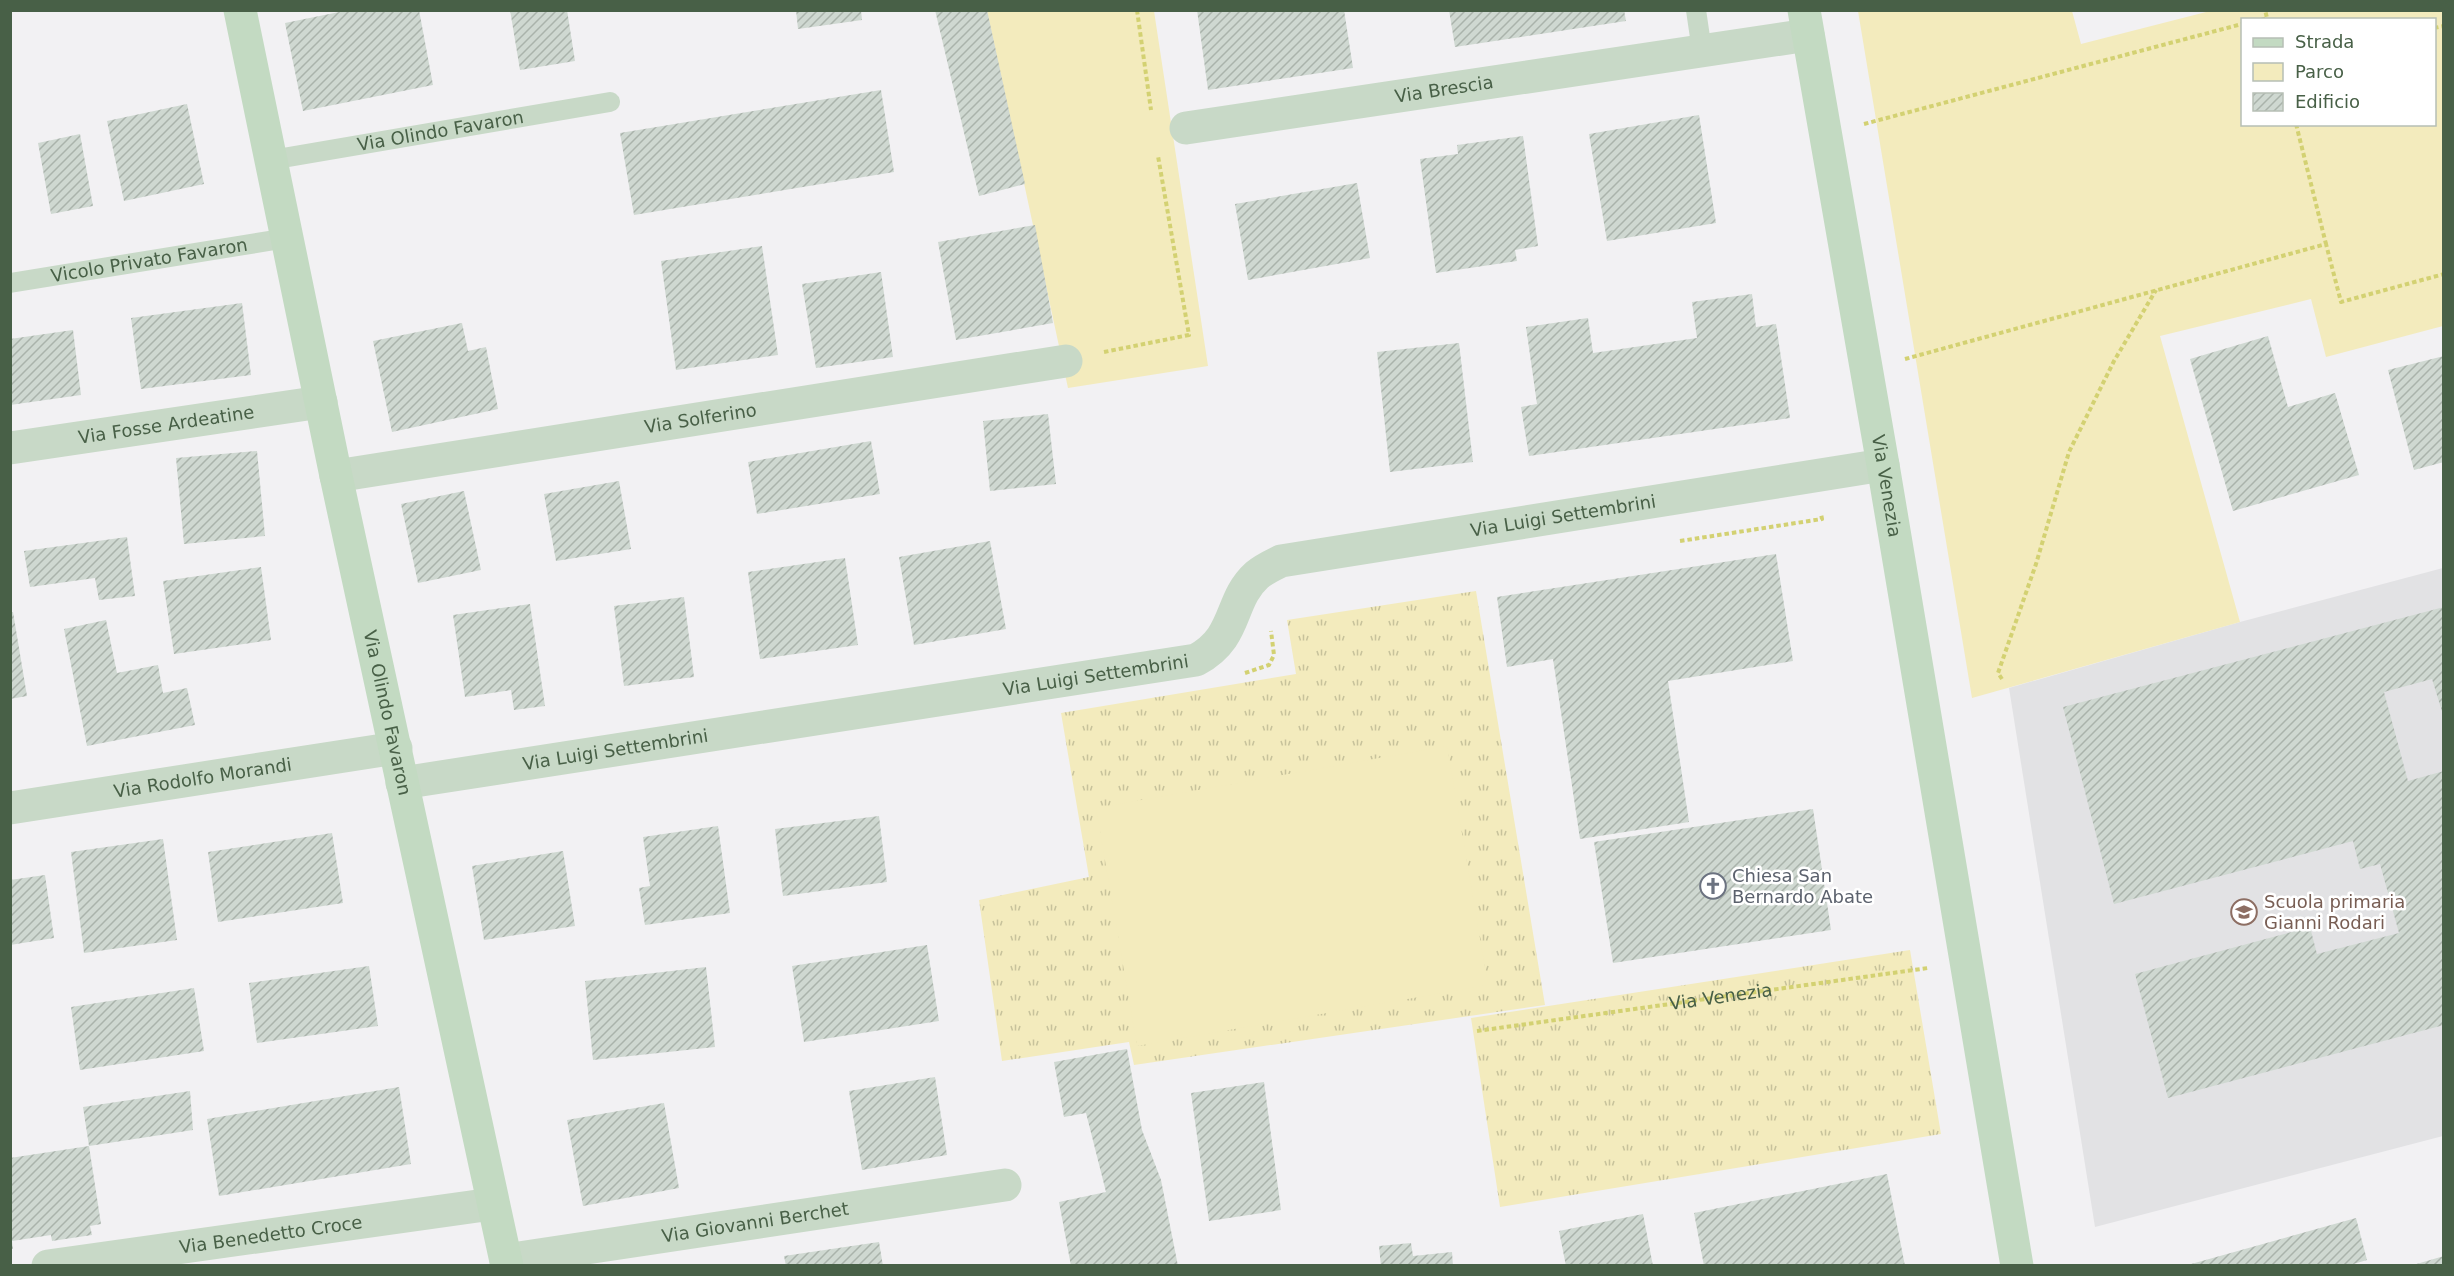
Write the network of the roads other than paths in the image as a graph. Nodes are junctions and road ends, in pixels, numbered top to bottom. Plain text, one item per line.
1 (240, 10) edge
2 (1696, 10) edge
3 (1806, 23) edge
4 (1702, 51) junction
5 (610, 102) dead end
6 (1186, 128) dead end
7 (271, 160) junction
8 (287, 238) junction
9 (10, 284) edge
10 (1066, 361) road end
11 (321, 402) junction
12 (10, 448) edge
13 (1883, 465) junction
14 (336, 476) junction
15 (396, 748) junction
16 (402, 783) junction
17 (10, 808) edge
18 (1005, 1185) dead end
19 (492, 1204) junction
20 (506, 1263) edge
21 (48, 1266) edge
22 (2017, 1266) edge

1 - 7 street, Via Olindo Favaron
2 - 4 lane
3 - 4 street, Via Brescia
3 - 13 street, Via Venezia
4 - 6 street, Via Brescia
5 - 7 lane, Via Olindo Favaron
7 - 8 street, Via Olindo Favaron
8 - 9 lane, Vicolo Privato Favaron
8 - 11 street, Via Olindo Favaron
10 - 14 street, Via Solferino
11 - 12 street, Via Fosse Ardeatine
11 - 14 street, Via Olindo Favaron
13 - 16 street, Via Luigi Settembrini
13 - 22 street, Via Venezia
14 - 15 street, Via Olindo Favaron
15 - 16 street, Via Olindo Favaron
15 - 17 street, Via Rodolfo Morandi
16 - 19 street, Via Olindo Favaron
18 - 20 street, Via Giovanni Berchet
19 - 20 street, Via Olindo Favaron
19 - 21 street, Via Benedetto Croce

